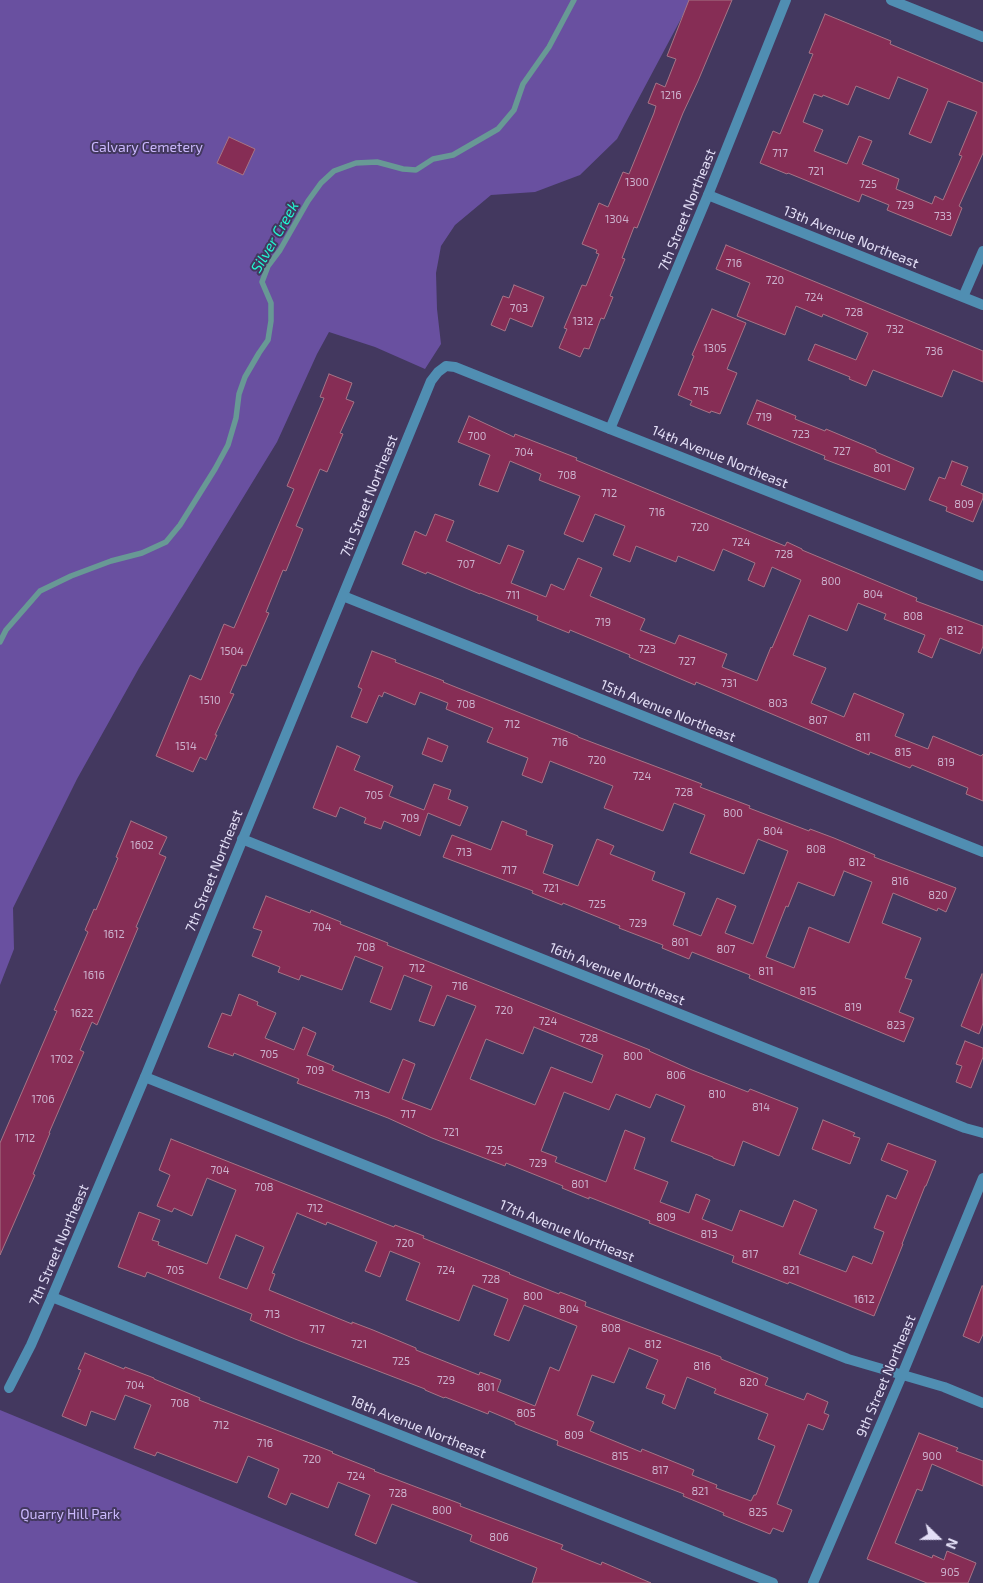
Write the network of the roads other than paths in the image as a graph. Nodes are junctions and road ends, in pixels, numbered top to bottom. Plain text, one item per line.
1 (786, 0) edge
2 (891, 0) edge
3 (983, 37) edge
4 (708, 196) junction
5 (983, 251) edge
6 (963, 297) junction
7 (983, 305) edge
8 (446, 366) joint
9 (610, 429) junction
10 (983, 576) edge
11 (343, 596) junction
12 (242, 840) junction
13 (983, 852) edge
14 (145, 1077) junction
15 (983, 1133) edge
16 (983, 1178) edge
17 (52, 1297) junction
18 (902, 1375) junction
19 (9, 1388) dead end
20 (983, 1403) edge
21 (773, 1583) edge
22 (813, 1583) edge

1 - 4 street, 7th Street Northeast
2 - 3 street
4 - 6 street, 13th Avenue Northeast
4 - 9 street, 7th Street Northeast
5 - 6 street
6 - 7 street, 13th Avenue Northeast
8 - 9 street, 14th Avenue Northeast
8 - 11 street, 7th Street Northeast
9 - 10 street, 14th Avenue Northeast
11 - 12 street, 7th Street Northeast
11 - 13 street, 15th Avenue Northeast
12 - 14 street, 7th Street Northeast
12 - 15 street, 16th Avenue Northeast
14 - 17 street, 7th Street Northeast
14 - 18 street, 17th Avenue Northeast
16 - 18 street, 9th Street Northeast
17 - 19 street, 7th Street Northeast
17 - 21 street, 18th Avenue Northeast
18 - 20 street, 17th Avenue Northeast
18 - 22 street, 9th Street Northeast

